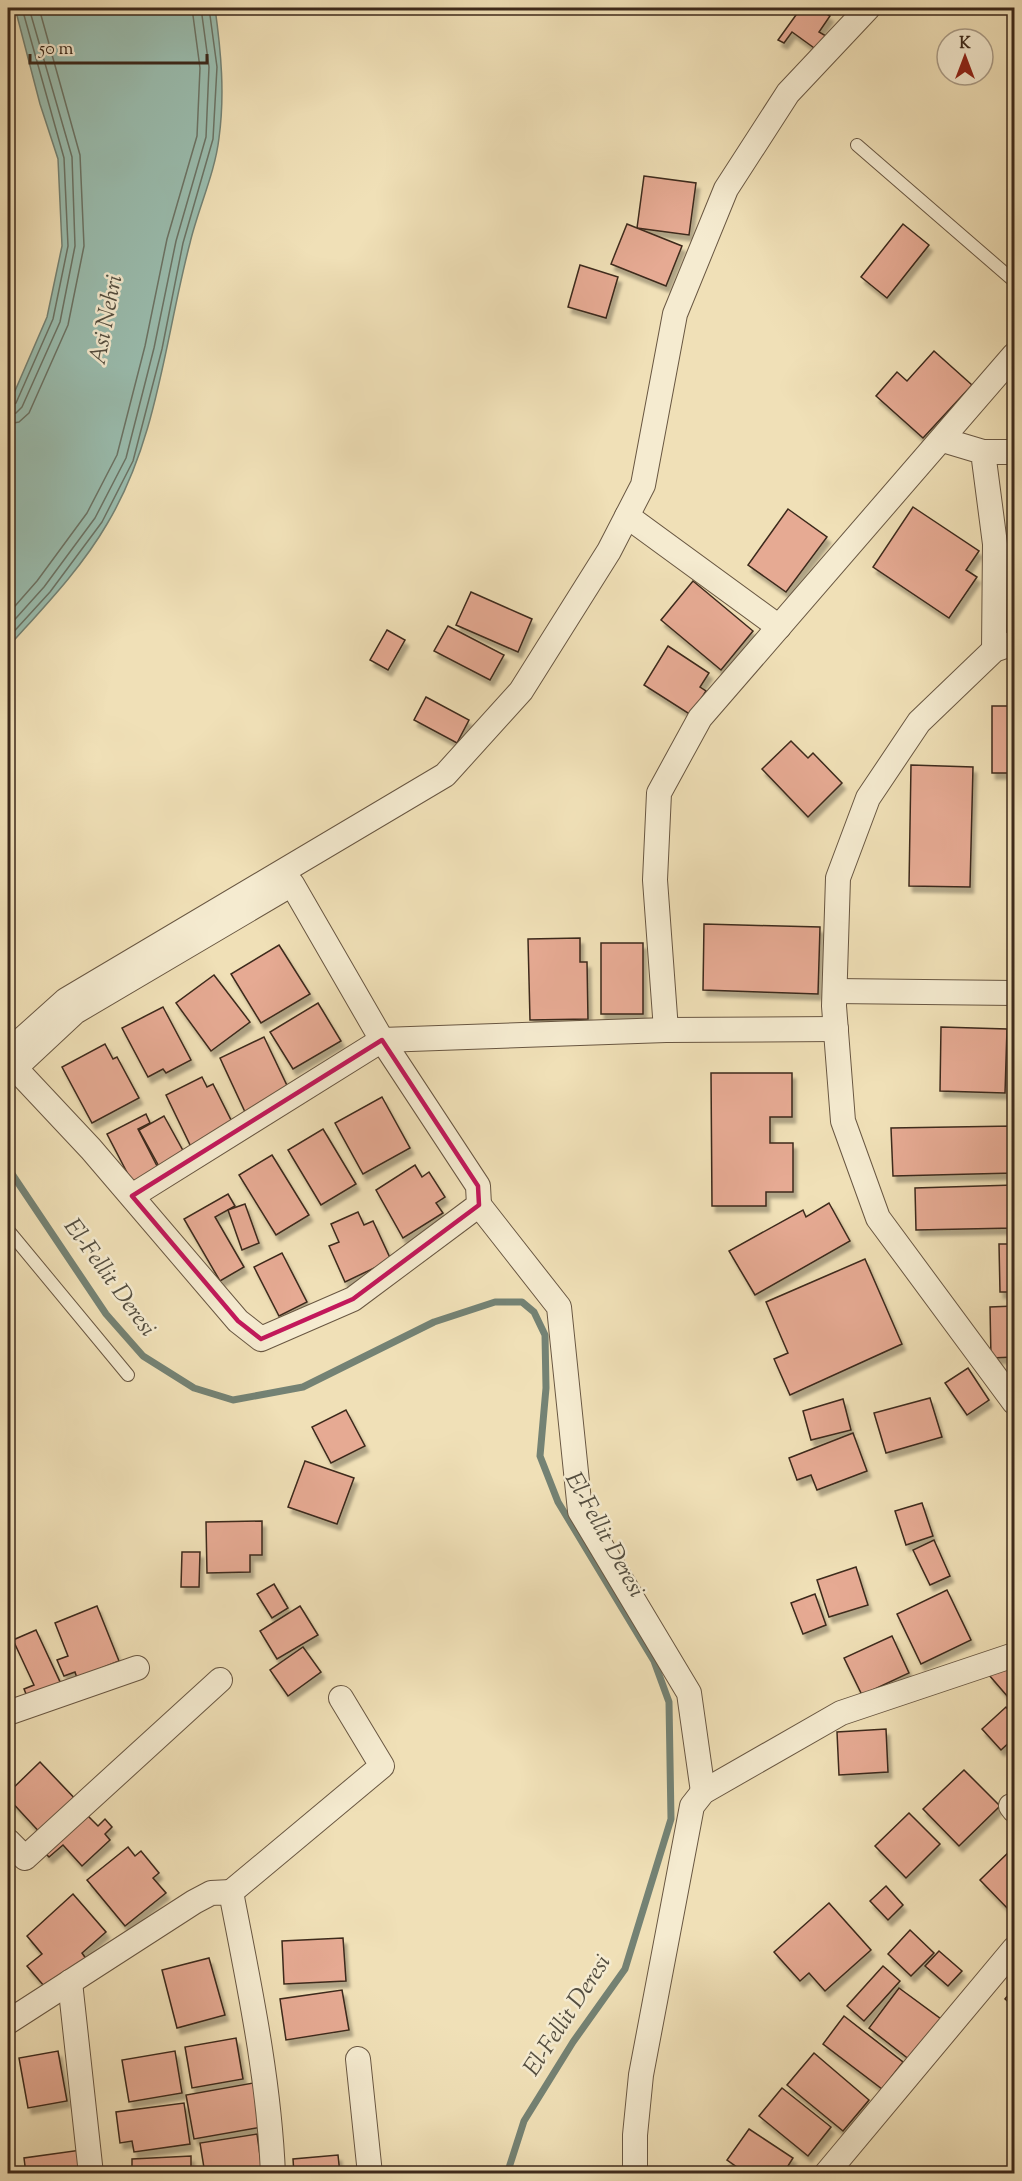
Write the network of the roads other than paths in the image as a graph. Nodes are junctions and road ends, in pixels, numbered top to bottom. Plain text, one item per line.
1 (868, 8) edge
2 (857, 145) dead end
3 (1014, 280) edge
4 (1014, 355) edge
5 (944, 440) junction
6 (983, 452) junction
7 (1014, 452) edge
8 (627, 516) junction
9 (779, 627) junction
10 (1004, 646) edge
11 (835, 991) junction
12 (1014, 993) edge
13 (836, 1029) junction
14 (666, 1030) junction
15 (382, 1040) junction
16 (8, 1052) edge
17 (132, 1196) junction
18 (479, 1204) junction
19 (8, 1230) edge
20 (128, 1375) dead end
21 (1006, 1377) edge
22 (1014, 1402) edge
23 (1014, 1655) edge
24 (137, 1668) dead end
25 (220, 1680) dead end
26 (341, 1698) dead end
27 (8, 1713) edge
28 (703, 1792) junction
29 (8, 1840) edge
30 (231, 1892) junction
31 (1014, 1949) edge
32 (70, 1982) junction
33 (8, 2022) edge
34 (358, 2059) dead end
35 (91, 2174) edge
36 (273, 2174) edge
37 (370, 2174) edge
38 (635, 2174) edge
39 (826, 2174) edge

1 - 8 street
2 - 3 lane
4 - 5 street
5 - 6 street
5 - 9 street
6 - 7 street
6 - 10 street
8 - 9 street
8 - 16 street
9 - 14 street
10 - 11 street
11 - 12 street
11 - 13 street
13 - 14 street
13 - 21 street
14 - 15 street
15 - 17 street
15 - 17 street
15 - 18 street
17 - 18 street
18 - 28 street
19 - 20 lane
21 - 22 street
23 - 28 street
24 - 27 street
25 - 29 street
26 - 30 street
28 - 38 street
30 - 32 street
30 - 36 street
31 - 39 street
32 - 33 street
32 - 35 street
34 - 37 street

